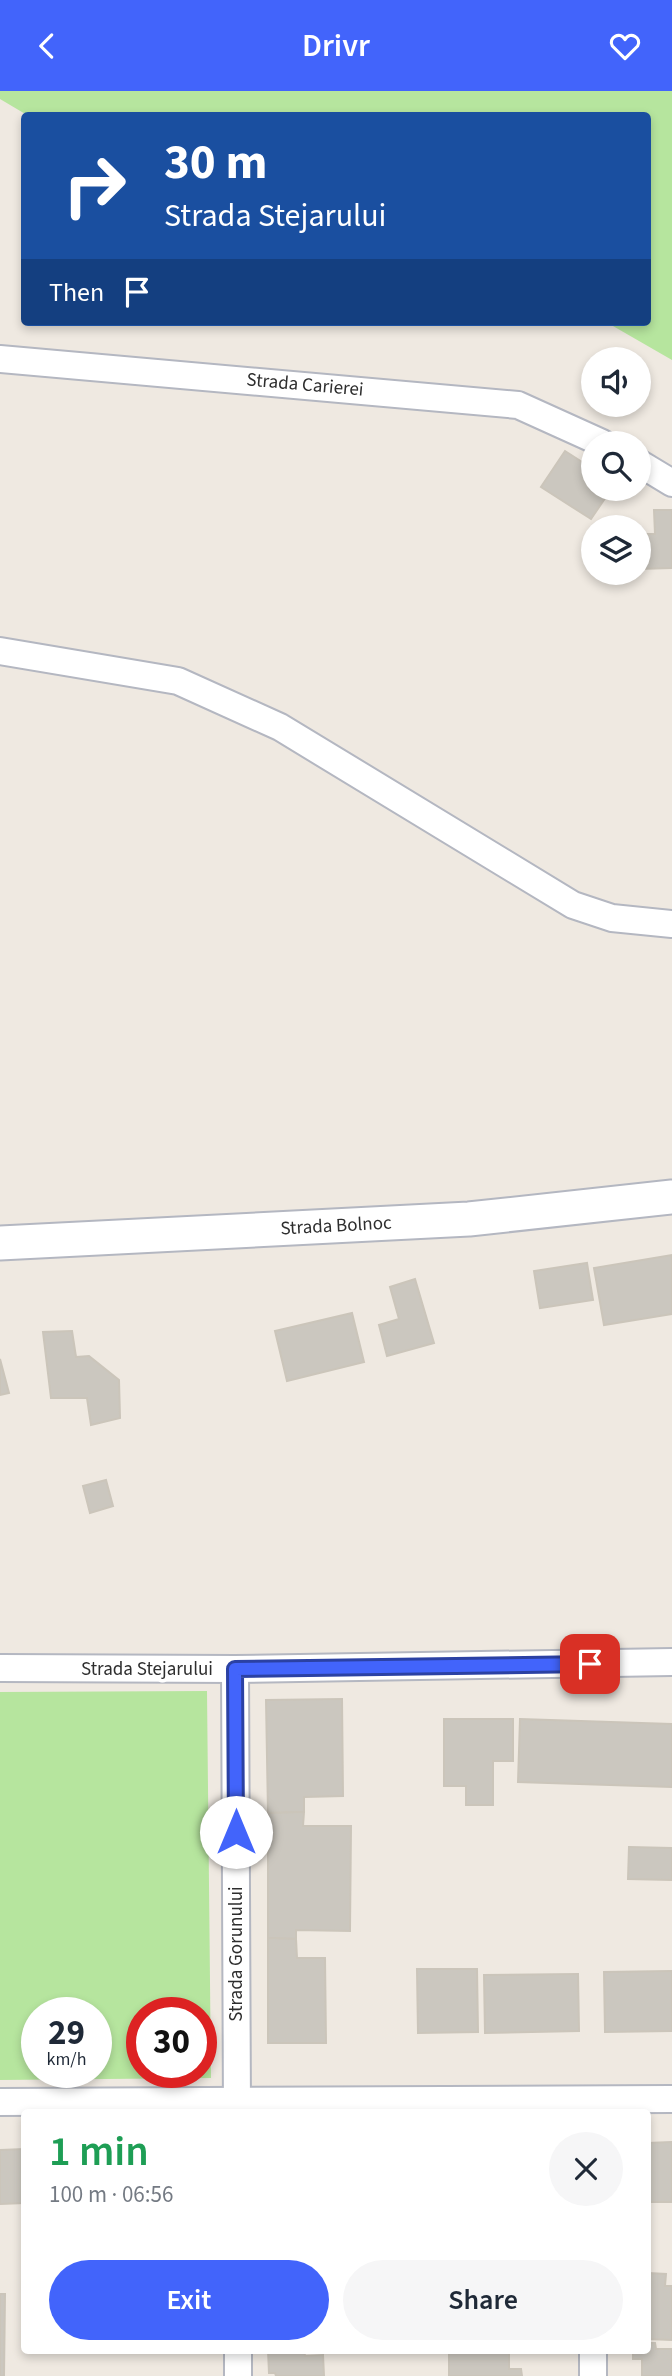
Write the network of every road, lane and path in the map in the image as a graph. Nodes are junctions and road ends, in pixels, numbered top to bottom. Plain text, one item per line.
1 (0, 359) edge
2 (581, 434) edge
3 (651, 470) edge
4 (672, 483) edge
5 (0, 651) edge
6 (672, 924) edge
7 (672, 1197) edge
8 (0, 1243) edge
9 (672, 1662) edge
10 (0, 1668) edge
11 (235, 1669) junction
12 (672, 2099) edge
13 (0, 2102) edge
14 (593, 2106) edge
15 (237, 2107) edge
16 (238, 2354) edge
17 (593, 2354) edge
18 (239, 2376) edge
19 (593, 2376) edge

1 - 2 street, Strada Carierei
3 - 4 street
5 - 6 street
7 - 8 street, Strada Bolnoc
9 - 11 street, Strada Stejarului
10 - 11 street, Strada Stejarului
11 - 15 street, Strada Gorunului
12 - 14 street
13 - 15 street
14 - 15 street
16 - 18 street
17 - 19 street

